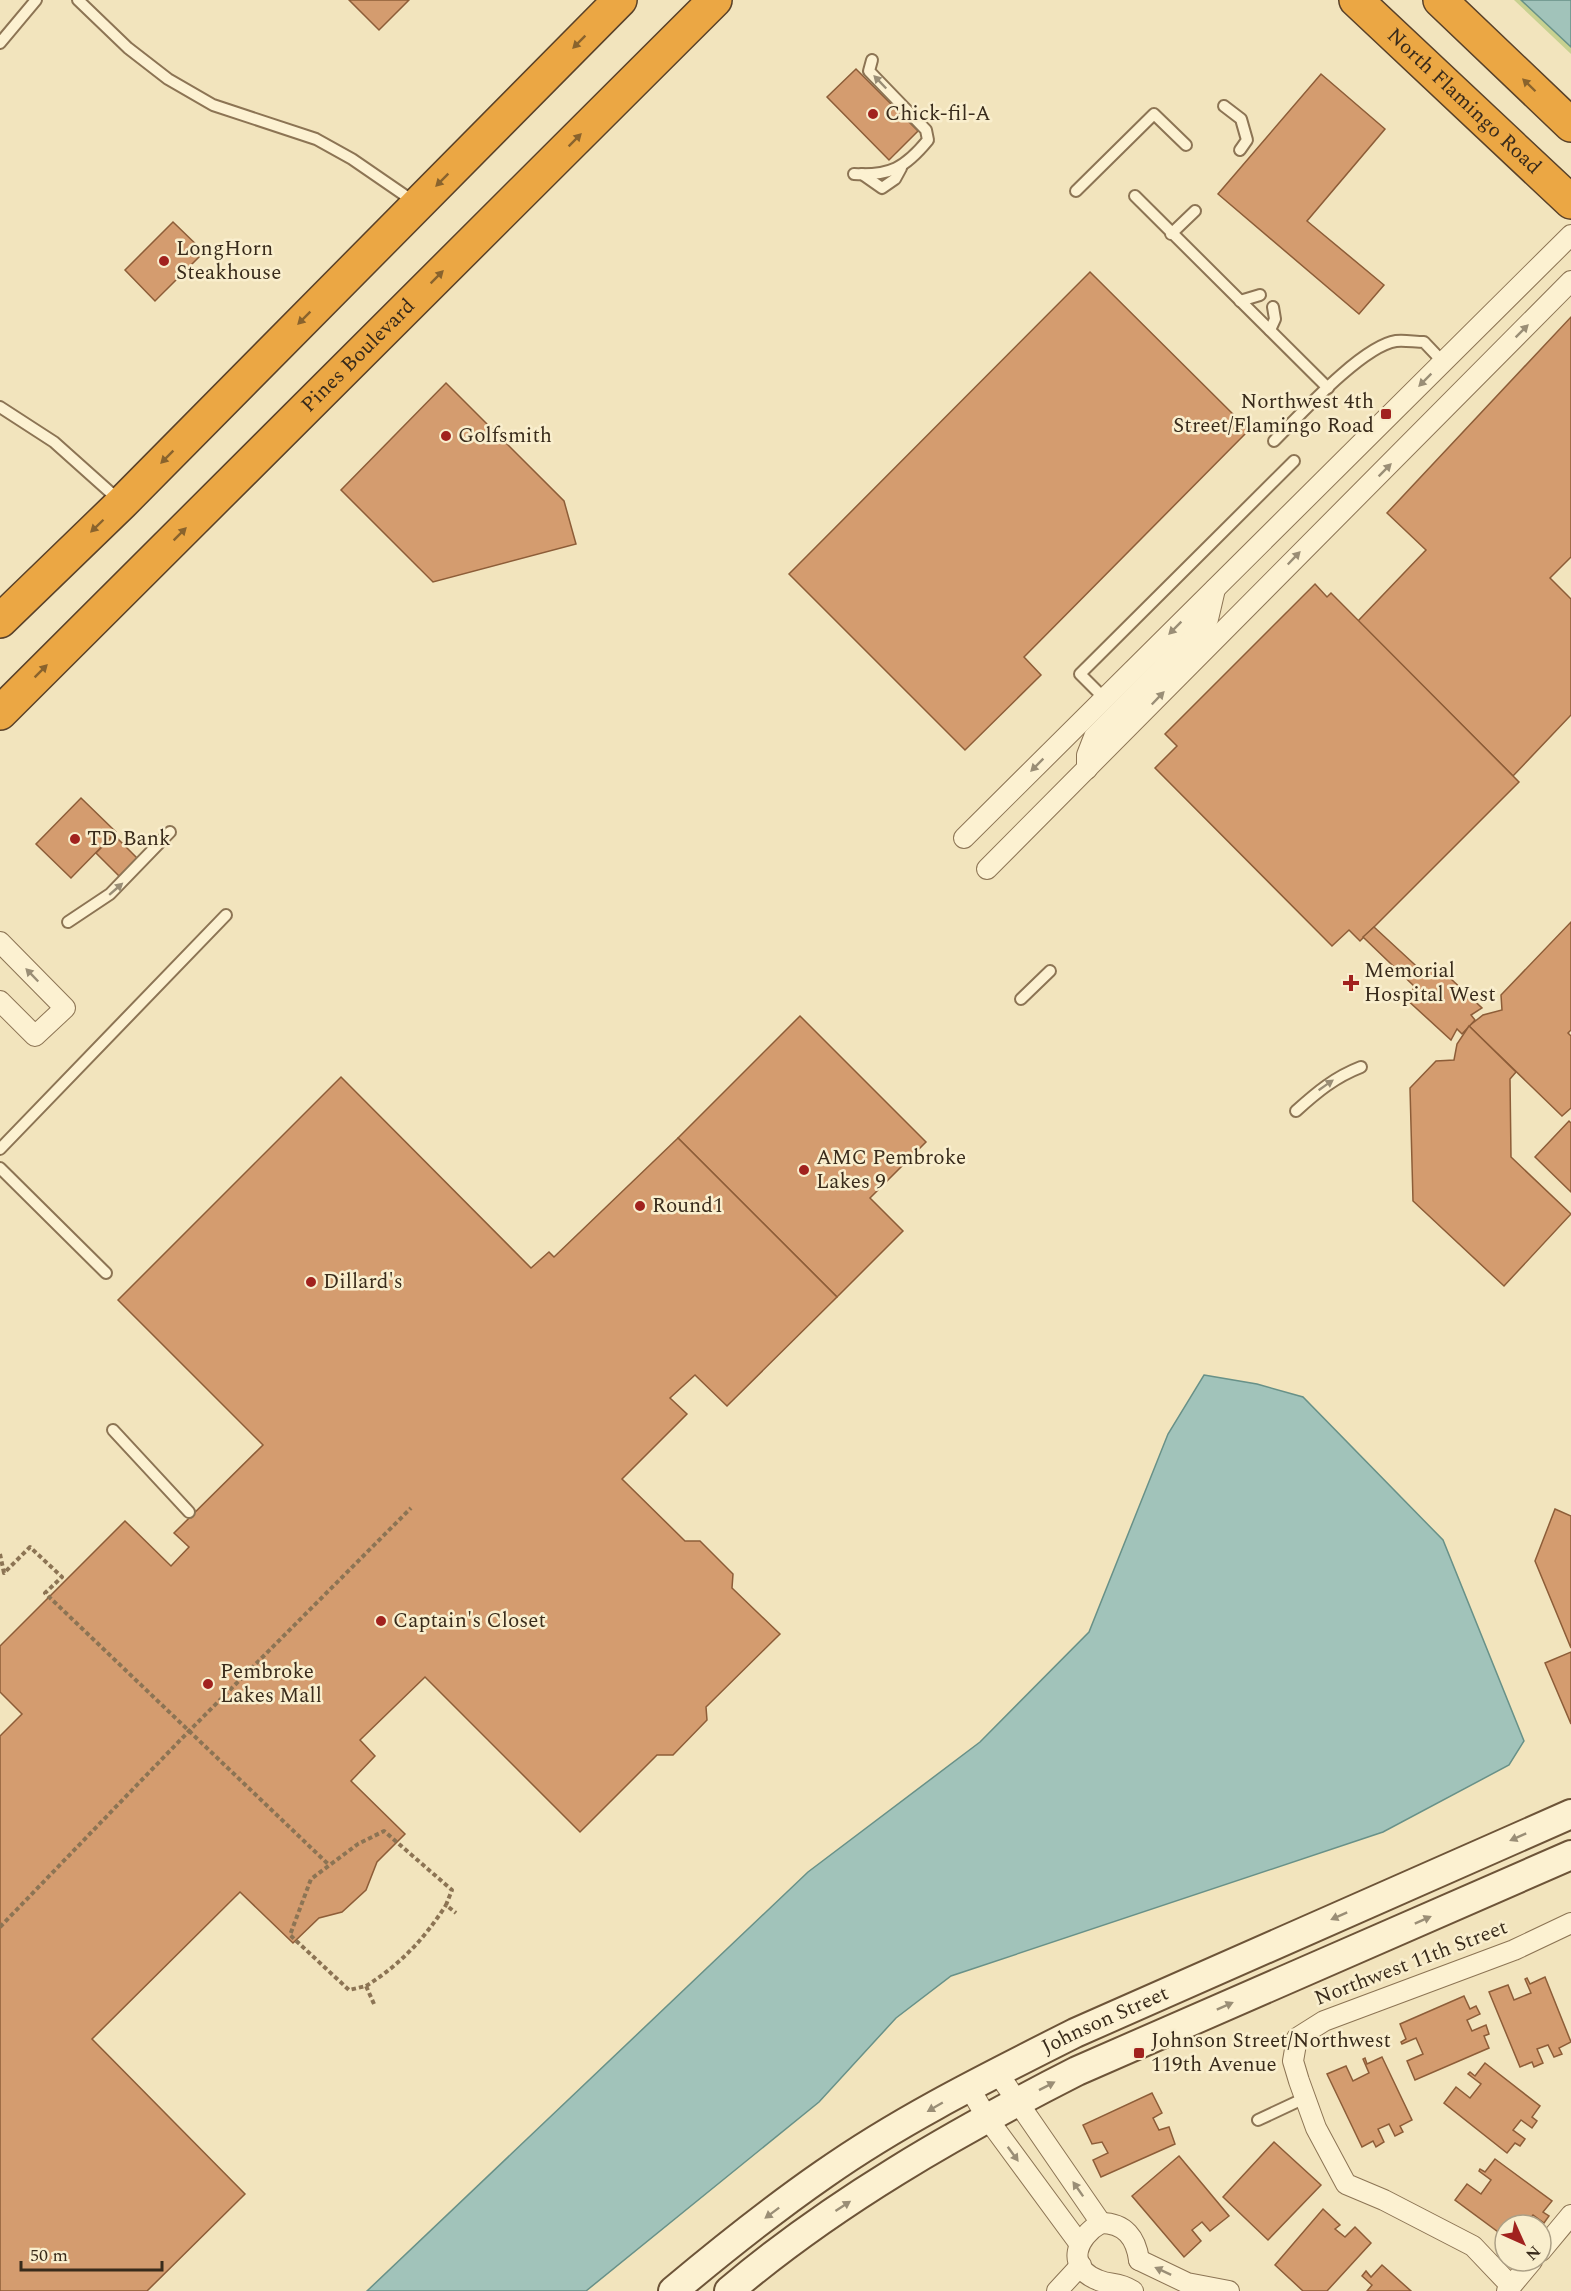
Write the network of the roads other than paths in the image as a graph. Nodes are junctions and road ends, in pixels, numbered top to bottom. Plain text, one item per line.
1 (36, 0) edge
2 (78, 0) edge
3 (620, 0) edge
4 (715, 0) edge
5 (1356, 0) edge
6 (1440, 0) edge
7 (0, 43) edge
8 (873, 60) dead end
9 (1224, 106) dead end
10 (1571, 125) edge
11 (1186, 145) dead end
12 (1240, 150) dead end
13 (858, 174) dead end
14 (1076, 191) dead end
15 (1135, 196) dead end
16 (1571, 202) edge
17 (417, 204) junction
18 (1195, 211) dead end
19 (1171, 234) junction
20 (1571, 235) edge
21 (1571, 281) edge
22 (1260, 295) dead end
23 (1240, 301) junction
24 (1273, 307) dead end
25 (1270, 330) junction
26 (1443, 362) junction
27 (1328, 388) junction
28 (0, 407) edge
29 (1274, 441) dead end
30 (1294, 461) dead end
31 (122, 503) junction
32 (1217, 586) junction
33 (0, 621) edge
34 (1104, 698) junction
35 (1121, 709) junction
36 (0, 713) edge
37 (1127, 730) junction
38 (1087, 769) junction
39 (170, 832) dead end
40 (964, 838) dead end
41 (987, 869) dead end
42 (226, 915) dead end
43 (68, 922) dead end
44 (0, 942) edge
45 (1050, 970) dead end
46 (1021, 999) dead end
47 (0, 1001) edge
48 (1361, 1067) dead end
49 (1296, 1110) dead end
50 (0, 1149) edge
51 (0, 1168) edge
52 (106, 1273) dead end
53 (113, 1430) dead end
54 (189, 1512) dead end
55 (1571, 1814) edge
56 (1571, 1856) edge
57 (1571, 1923) edge
58 (997, 2073) junction
59 (969, 2087) junction
60 (1305, 2098) junction
61 (1018, 2101) junction
62 (987, 2118) junction
63 (1258, 2120) dead end
64 (1571, 2215) edge
65 (1101, 2223) junction
66 (1553, 2237) edge
67 (1079, 2243) junction
68 (1139, 2260) junction
69 (1081, 2265) junction
70 (1522, 2273) edge
71 (1126, 2287) edge
72 (1509, 2289) edge
73 (673, 2291) edge
74 (729, 2291) edge
75 (1058, 2291) edge
76 (1229, 2291) edge

1 - 7 lane
2 - 17 lane
3 -> 17 highway
36 -> 4 highway, Pines Boulevard
5 - 16 highway, North Flamingo Road
10 -> 6 highway
13 -> 8 lane
9 - 12 lane
11 - 14 lane
15 - 19 lane
17 -> 31 highway
18 - 19 lane
19 - 23 lane
20 - 26 street
37 -> 21 street
22 - 23 lane
23 - 25 lane
24 - 25 lane
25 - 27 lane
26 - 27 lane
26 -> 32 street
27 - 29 lane
28 - 31 lane
30 - 34 lane
31 -> 33 highway
32 -> 34 street
32 - 35 street
34 -> 40 street
35 - 37 street
35 - 38 street
37 - 38 street
38 - 41 street
43 -> 39 lane
42 - 50 lane
47 -> 44 street
45 - 46 lane
49 -> 48 lane
51 - 52 lane
53 - 54 lane
55 -> 58 street, Johnson Street
61 -> 56 street, Johnson Street
57 - 60 street, Northwest 11th Street
58 - 59 street, Johnson Street
58 - 61 street
59 - 62 street
59 -> 73 street, Johnson Street
60 - 63 lane
60 - 72 street, Northwest 11th Street
61 - 62 street, Johnson Street
65 -> 61 street
62 -> 67 street
74 -> 62 street, Johnson Street
64 - 66 street
65 - 67 street
65 - 68 street
67 - 69 street
68 - 71 street
76 -> 68 street
69 - 71 street
69 - 75 street
70 - 72 street, Northwest 11th Street

